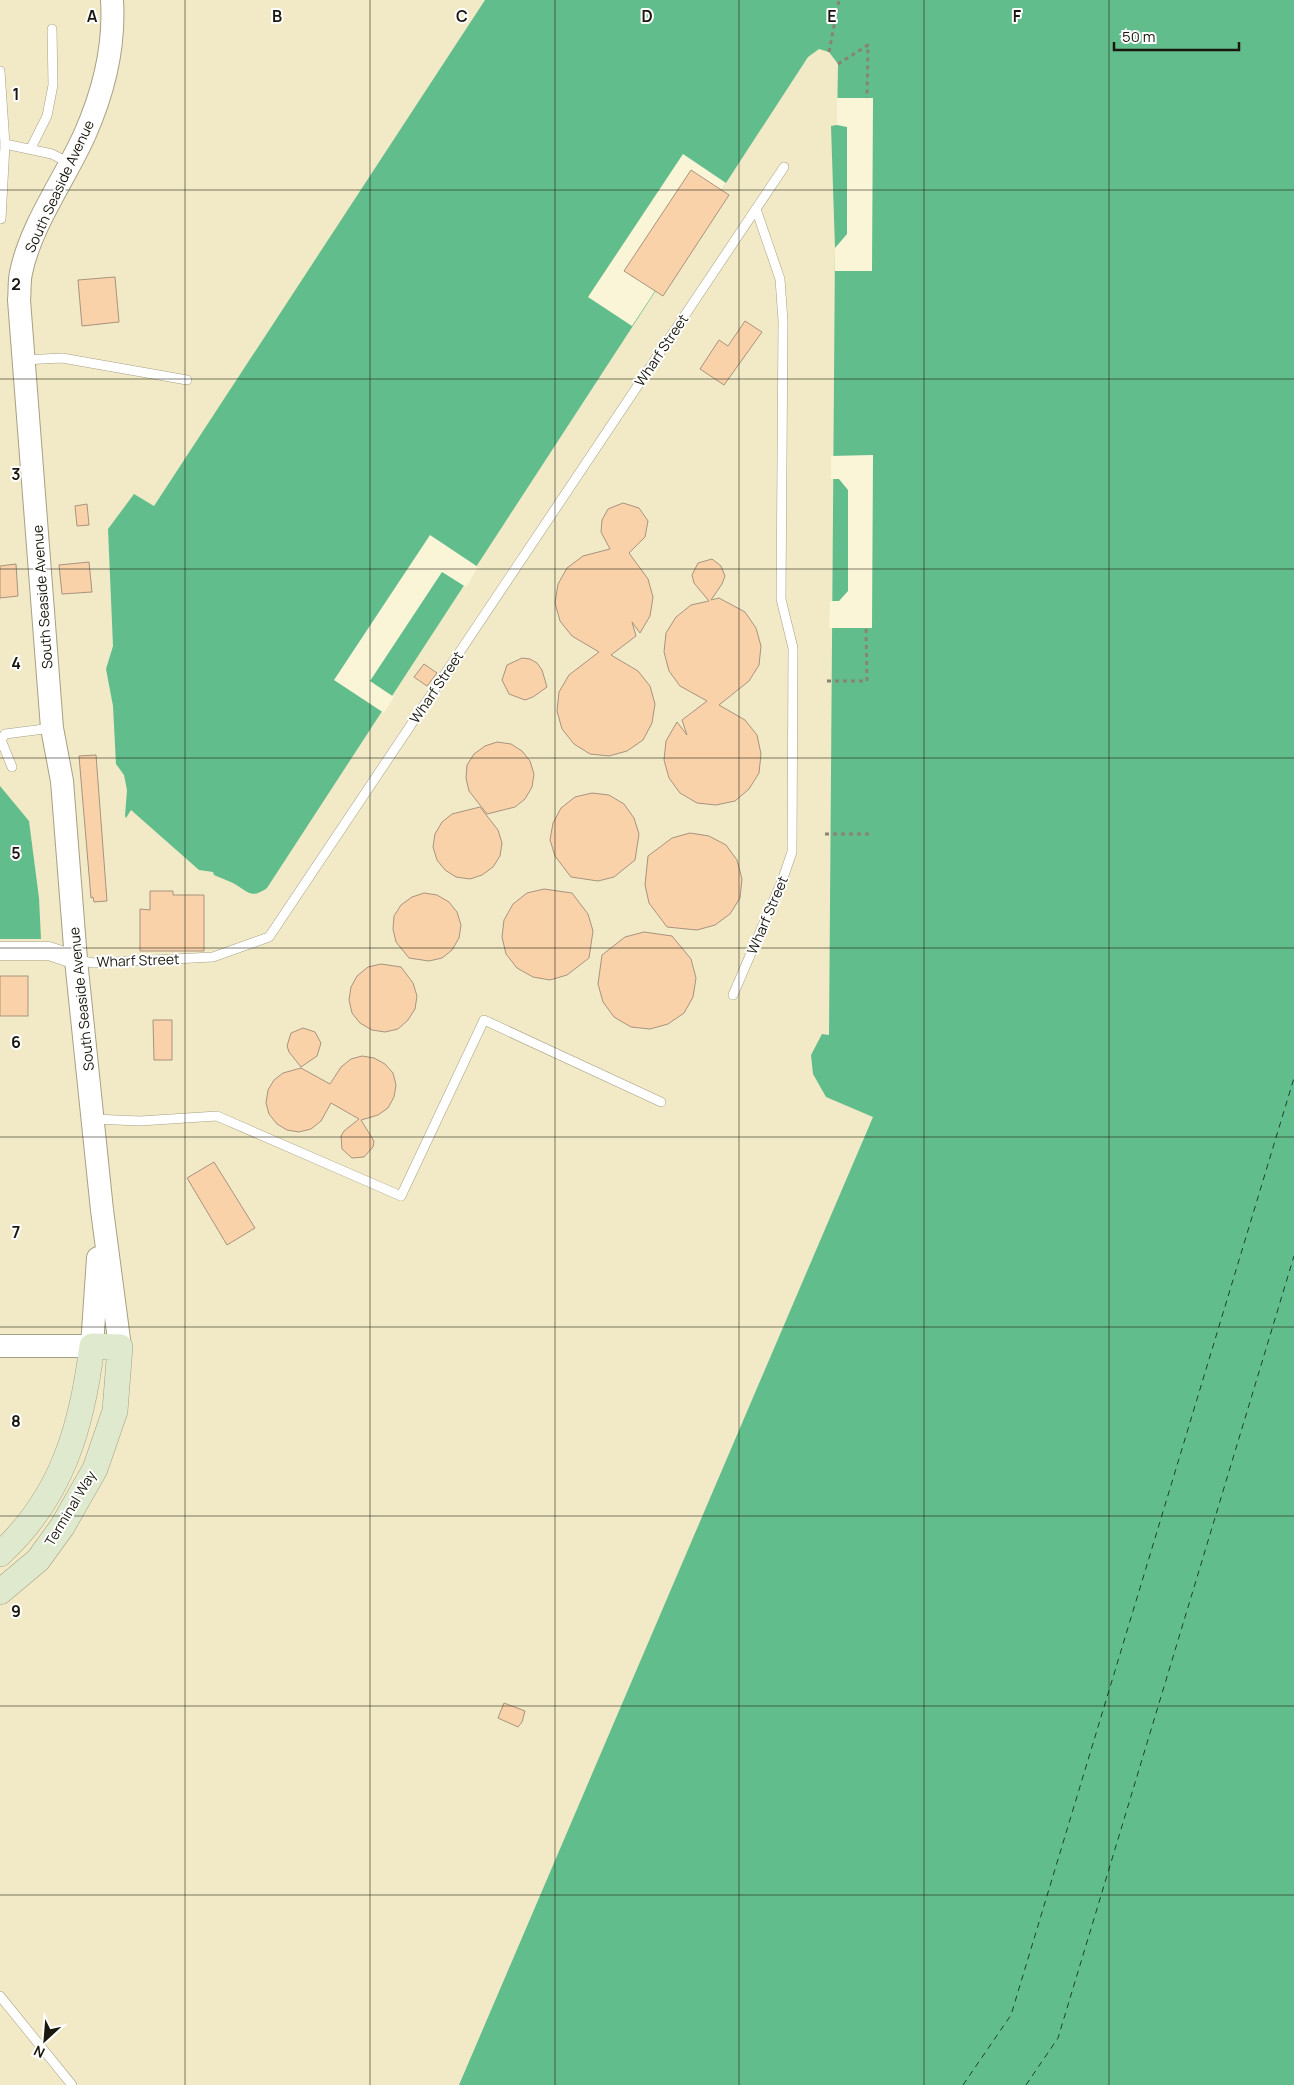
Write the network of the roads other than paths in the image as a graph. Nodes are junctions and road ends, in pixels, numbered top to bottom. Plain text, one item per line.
1 (112, 0) edge
2 (52, 29) dead end
3 (0, 71) edge
4 (4, 144) junction
5 (31, 148) junction
6 (70, 164) junction
7 (784, 167) dead end
8 (756, 209) junction
9 (1, 219) edge
10 (23, 360) junction
11 (187, 380) dead end
12 (52, 728) junction
13 (12, 767) dead end
14 (0, 951) edge
15 (76, 960) junction
16 (732, 995) dead end
17 (661, 1102) dead end
18 (93, 1120) junction
19 (102, 1210) junction
20 (0, 1346) edge
21 (92, 1346) junction
22 (120, 1347) junction
23 (0, 1554) edge
24 (0, 1592) edge
25 (0, 1996) edge
26 (72, 2085) edge

1 - 6 street, South Seaside Avenue
2 - 5 lane
3 - 4 lane
4 - 5 lane
4 - 9 lane
5 - 6 lane
6 - 10 street, South Seaside Avenue
7 - 8 lane, Wharf Street
8 - 15 lane, Wharf Street
8 - 16 lane, Wharf Street
10 - 11 lane
10 - 12 street, South Seaside Avenue
12 - 13 lane
12 - 15 street, South Seaside Avenue
14 - 15 street, Wharf Street
15 - 18 street, South Seaside Avenue
17 - 18 lane
18 - 19 street, South Seaside Avenue
19 - 21 street, South Seaside Avenue
19 - 22 street, South Seaside Avenue
20 - 21 street
21 - 22 main road
21 - 23 main road, Terminal Way
22 - 24 main road, Terminal Way
25 - 26 lane

